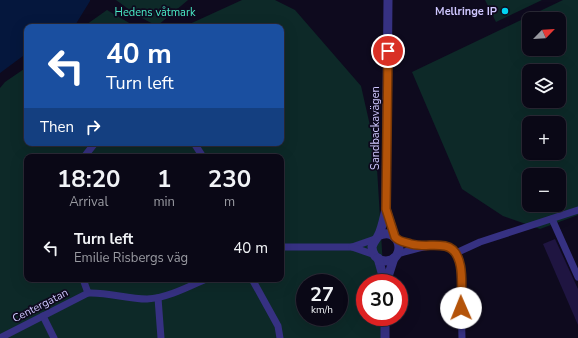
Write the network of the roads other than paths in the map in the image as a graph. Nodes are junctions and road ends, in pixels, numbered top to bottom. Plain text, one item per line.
1 (388, 0) edge
2 (93, 146) edge
3 (86, 154) edge
4 (386, 209) junction
5 (578, 210) edge
6 (552, 219) junction
7 (376, 238) junction
8 (396, 239) junction
9 (284, 247) edge
10 (352, 247) junction
11 (422, 247) junction
12 (456, 253) junction
13 (396, 256) junction
14 (376, 257) junction
15 (382, 274) edge
16 (389, 274) edge
17 (578, 277) edge
18 (84, 282) edge
19 (198, 282) edge
20 (254, 282) edge
21 (88, 293) junction
22 (158, 298) junction
23 (43, 316) junction
24 (385, 326) edge
25 (0, 338) edge
26 (54, 338) edge
27 (161, 338) edge
28 (280, 338) edge
29 (386, 338) edge
30 (462, 338) edge

1 - 4 street, Sandbackavägen
2 - 3 street
4 - 7 street, Sandbackavägen
4 - 8 street, Sandbackavägen
5 - 6 street
6 - 12 street
6 - 17 street
7 - 8 street
7 - 10 street
7 - 14 street
8 - 11 street
8 - 13 street
9 - 10 street
10 - 14 street
11 - 12 street
11 - 13 street
12 - 30 street
13 - 14 street
13 - 16 street
14 - 15 street
18 - 21 street
19 - 22 street, Centergatan
20 - 28 street
21 - 22 street, Centergatan
21 - 23 street, Centergatan
22 - 27 street
23 - 25 street, Centergatan
23 - 26 street
24 - 29 street

